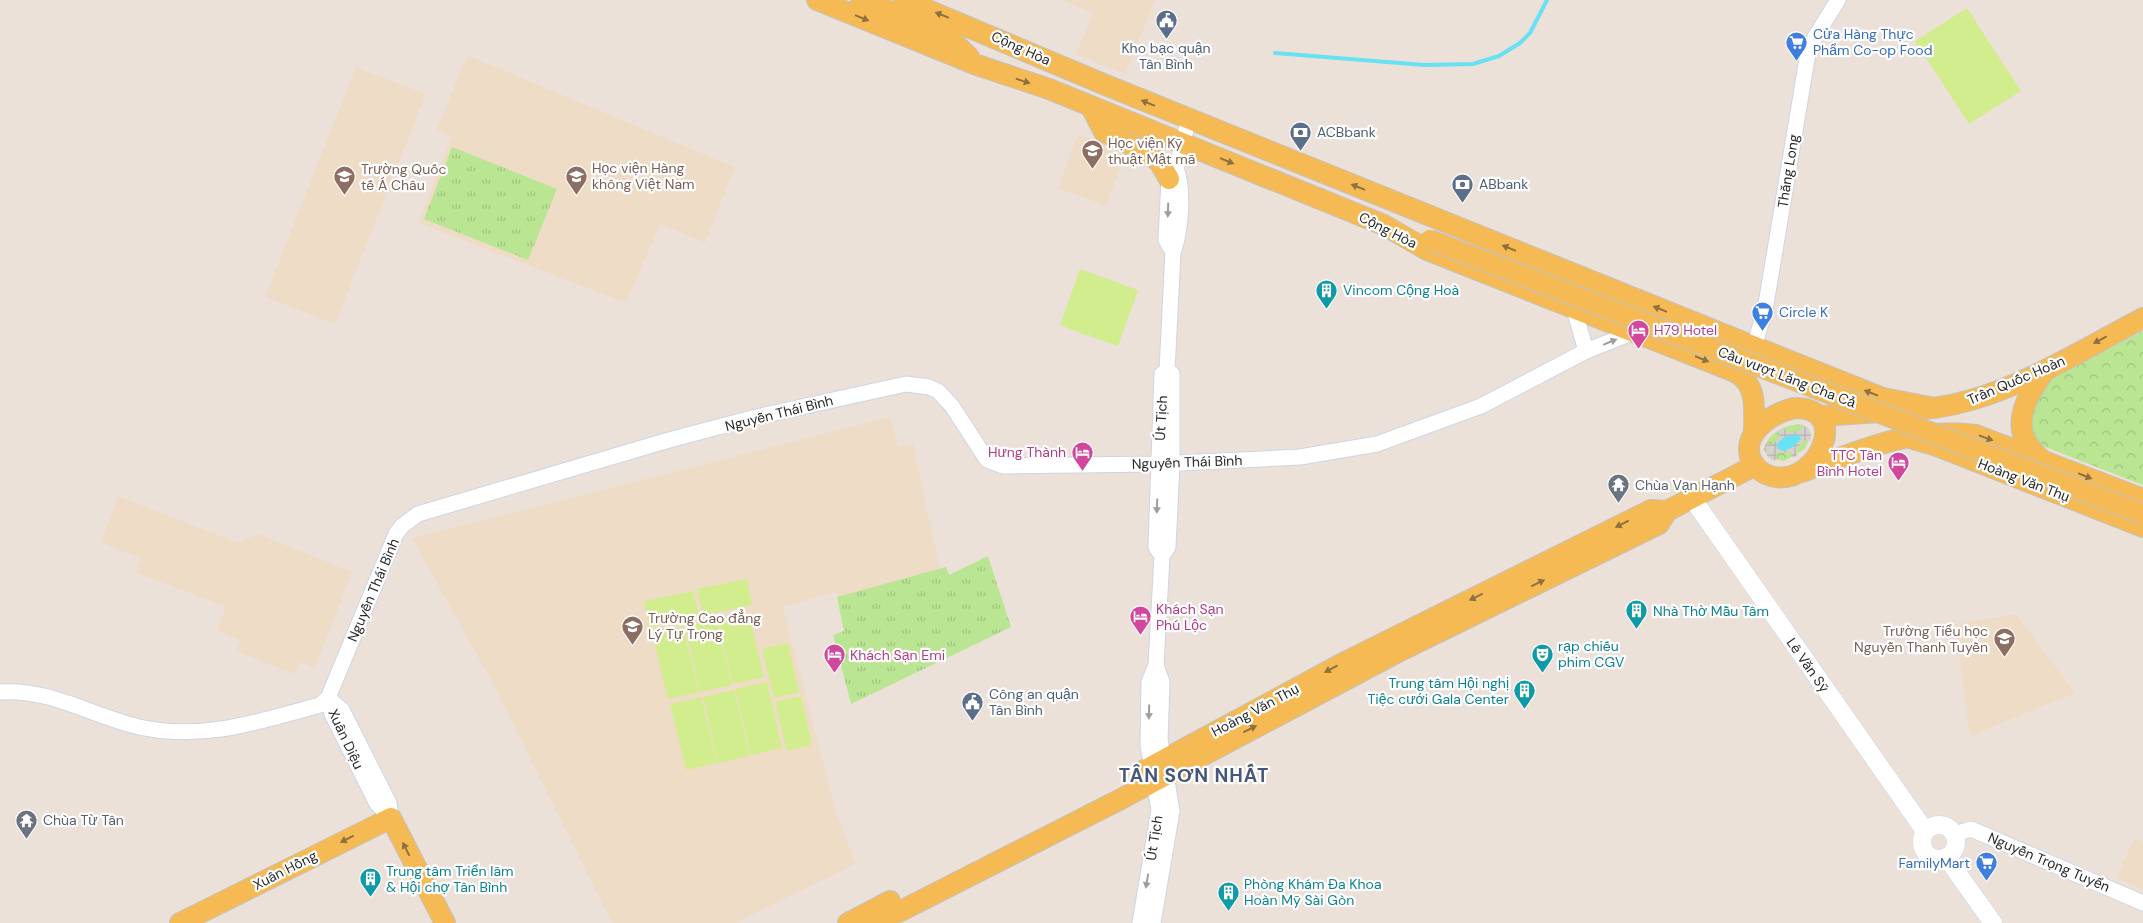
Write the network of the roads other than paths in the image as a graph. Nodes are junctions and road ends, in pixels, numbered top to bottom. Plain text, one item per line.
1 (817, 0) edge
2 (861, 0) edge
3 (904, 0) edge
4 (1838, 0) edge
5 (980, 30) junction
6 (944, 33) junction
7 (977, 65) junction
8 (1091, 107) junction
9 (1189, 119) junction
10 (1182, 143) junction
11 (1172, 174) junction
12 (1384, 225) junction
13 (1574, 309) junction
14 (2143, 318) edge
15 (1634, 332) junction
16 (1718, 332) junction
17 (1754, 347) junction
18 (1586, 352) junction
19 (1785, 360) junction
20 (2046, 369) junction
21 (1807, 405) junction
22 (1936, 408) junction
23 (1754, 433) junction
24 (1903, 437) junction
25 (2040, 458) junction
26 (1165, 464) junction
27 (1754, 466) junction
28 (1802, 472) junction
29 (1692, 498) junction
30 (2143, 499) edge
31 (2143, 514) edge
32 (2143, 527) edge
33 (0, 692) edge
34 (328, 698) junction
35 (1158, 771) junction
36 (390, 818) junction
37 (1925, 831) junction
38 (1955, 834) junction
39 (1946, 858) junction
40 (2143, 903) edge
41 (180, 923) edge
42 (445, 923) edge
43 (848, 923) edge
44 (877, 923) edge
45 (1140, 923) edge
46 (1152, 923) edge
47 (1993, 923) edge

1 -> 7 main road, Cộng Hòa
2 - 6 main road, Cộng Hòa
5 -> 3 main road, Cộng Hòa
4 - 17 street, Thăng Long
5 - 6 main road, Cộng Hòa
9 -> 5 main road, Cộng Hòa
6 - 7 main road, Cộng Hòa
7 -> 8 main road, Cộng Hòa
8 - 10 main road, Cộng Hòa
8 - 11 main road
9 - 10 street, Út Tịch
16 -> 9 main road, Cộng Hòa
10 - 11 street, Út Tịch
10 -> 12 main road, Cộng Hòa
11 - 26 street, Út Tịch
12 - 13 main road, Cộng Hòa
12 - 31 main road, Cầu vượt Lăng Cha Cả, bridge
13 - 15 main road, Cộng Hòa
13 - 18 street
14 -> 20 main road, Trần Quốc Hoàn
18 -> 15 street, Nguyễn Thái Bình
15 -> 23 main road, Cộng Hòa
16 - 17 main road, Cộng Hòa
16 - 21 main road
17 - 19 main road, Cộng Hòa
18 - 26 street, Nguyễn Thái Bình
19 - 21 main road
22 -> 19 main road, Cộng Hòa
20 - 22 main road, Trần Quốc Hoàn
20 - 25 main road
21 - 22 main road, Trần Quốc Hoàn
21 - 23 main road
21 - 28 main road
23 - 27 main road
24 -> 25 main road, Hoàng Văn Thụ
24 - 28 main road, Hoàng Văn Thụ
24 - 32 main road, Hoàng Văn Thụ
25 -> 30 main road, Hoàng Văn Thụ
26 - 34 street, Nguyễn Thái Bình
26 - 35 street, Út Tịch
27 - 28 main road
27 - 29 main road, Hoàng Văn Thụ
29 - 35 main road, Hoàng Văn Thụ
29 - 37 main road, Lê Văn Sỹ
33 - 34 street
34 - 36 street, Xuân Diệu
35 - 43 main road, Hoàng Văn Thụ
35 - 44 main road, Hoàng Văn Thụ
35 -> 45 street, Út Tịch
35 - 46 street, Út Tịch
36 -> 41 main road, Xuân Hồng
42 -> 36 main road, Xuân Diệu
37 - 38 main road
37 - 39 main road
38 - 39 main road
38 - 40 street, Nguyễn Trọng Tuyển
39 - 47 main road

